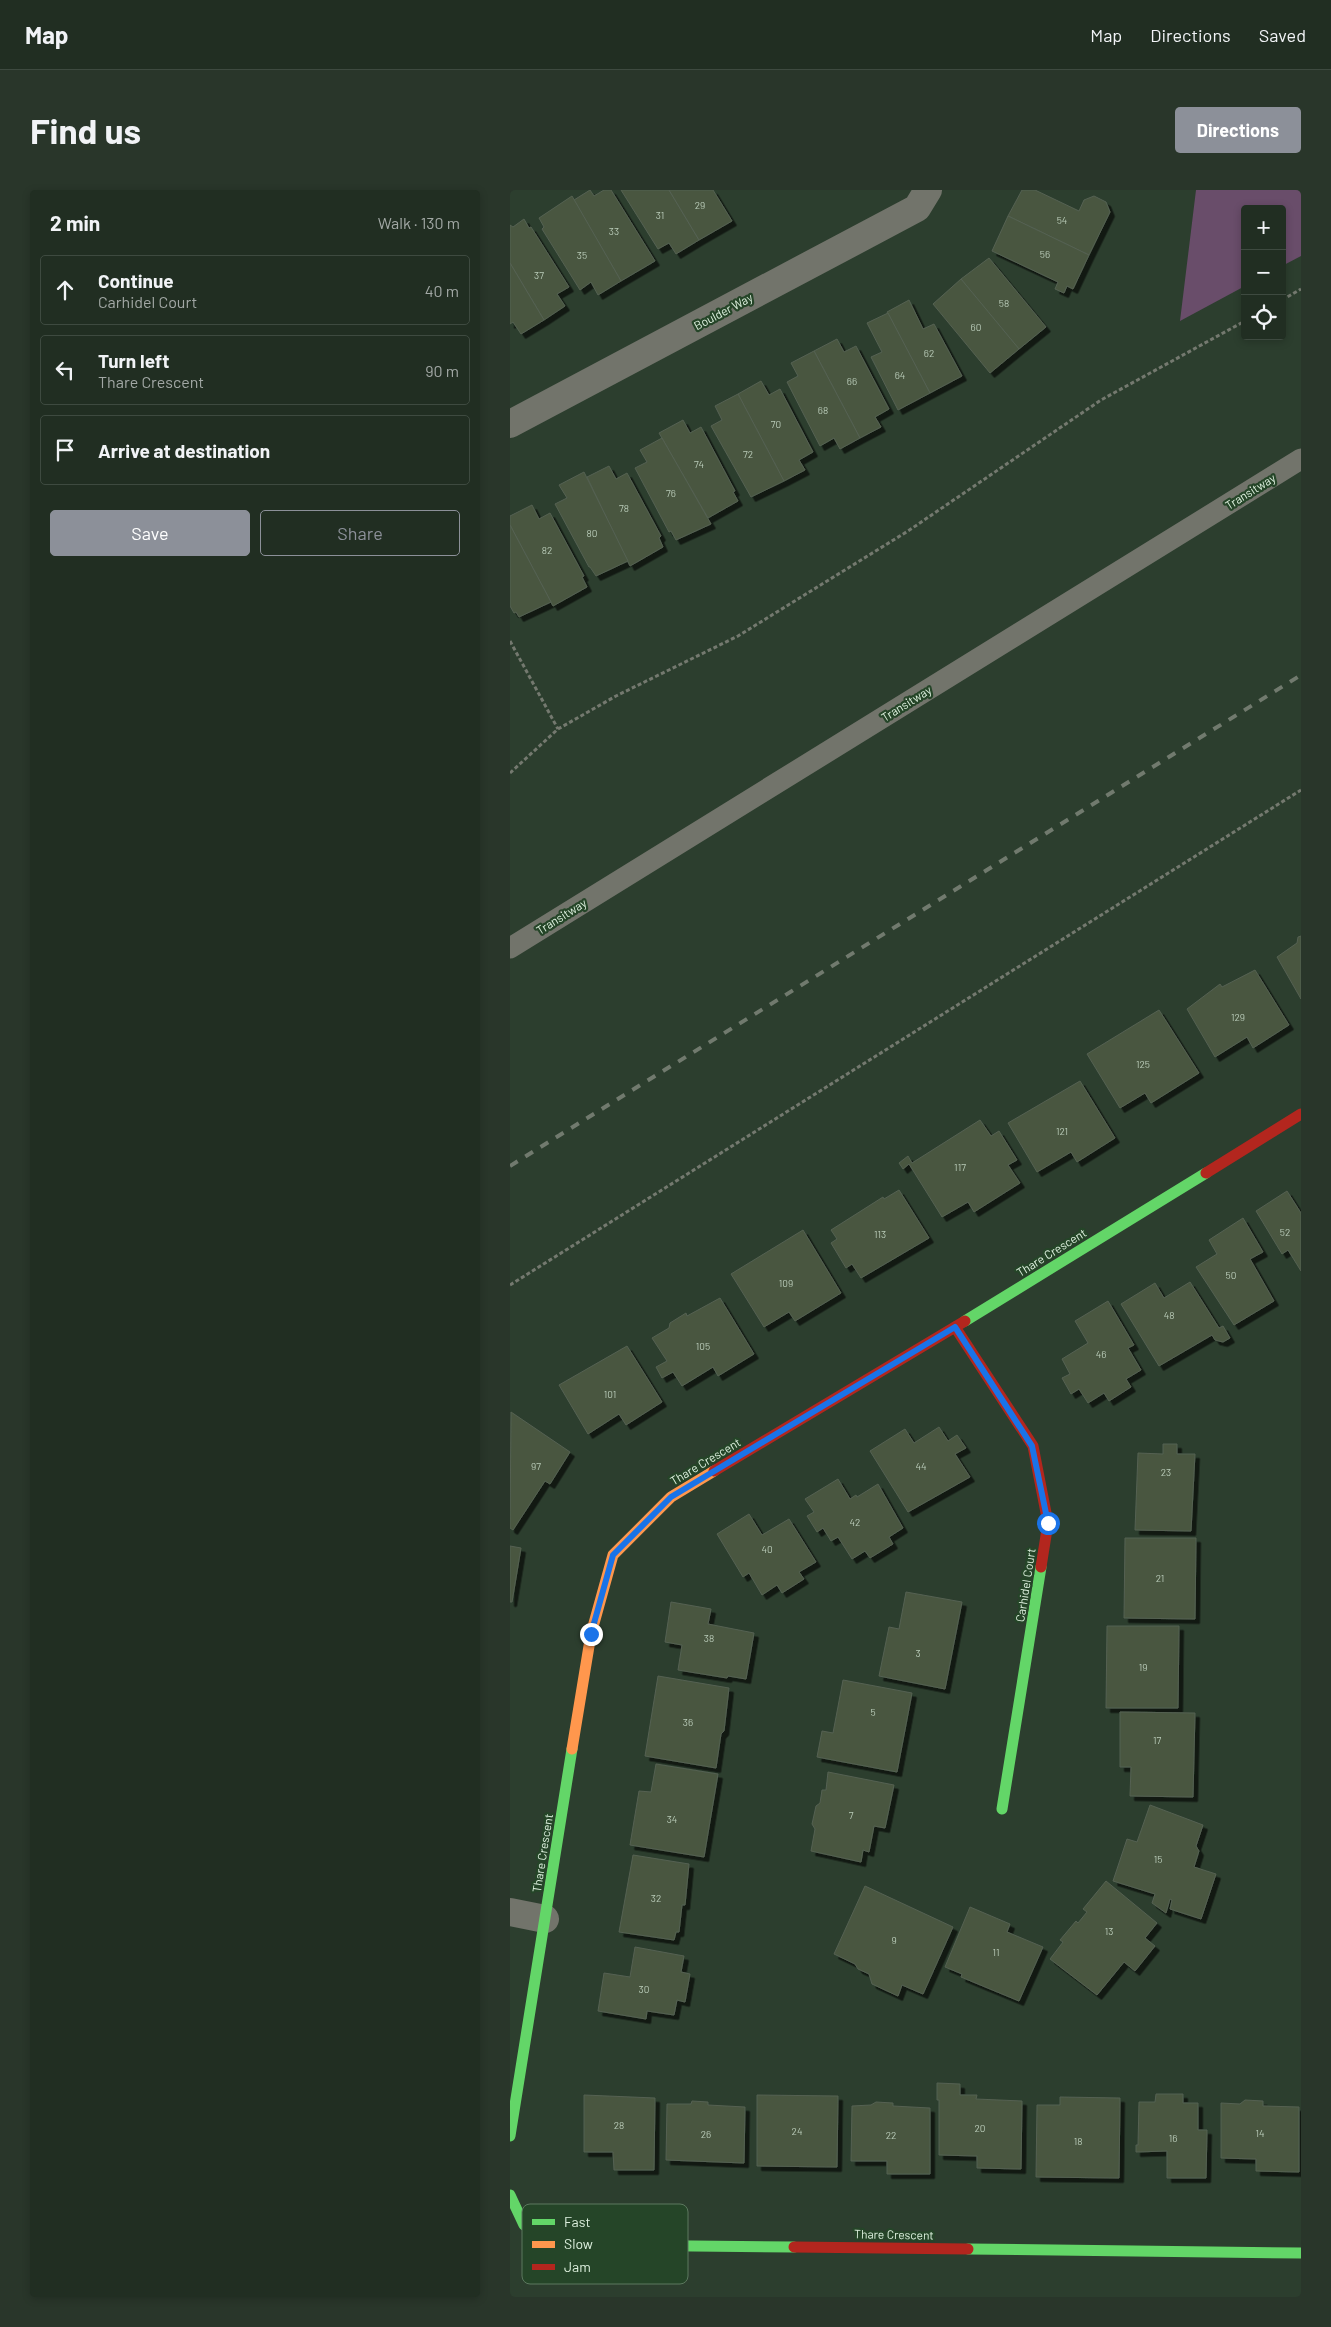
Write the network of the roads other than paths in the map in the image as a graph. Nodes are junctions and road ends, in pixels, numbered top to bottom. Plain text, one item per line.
1 (928, 190) edge
2 (510, 424) edge
3 (1301, 459) edge
4 (510, 948) edge
5 (1301, 1114) edge
6 (955, 1327) junction
7 (1002, 1809) dead end
8 (510, 1912) edge
9 (545, 1919) junction
10 (510, 2136) edge
11 (510, 2195) edge
12 (522, 2221) edge
13 (688, 2246) edge
14 (1301, 2253) edge

1 - 2 street, Boulder Way
3 - 4 lane, Transitway
5 - 6 street, Thare Crescent
6 - 7 street, Carhidel Court
6 - 9 street, Thare Crescent
8 - 9 street
9 - 10 street, Thare Crescent
11 - 12 street, Thare Crescent
13 - 14 street, Thare Crescent

